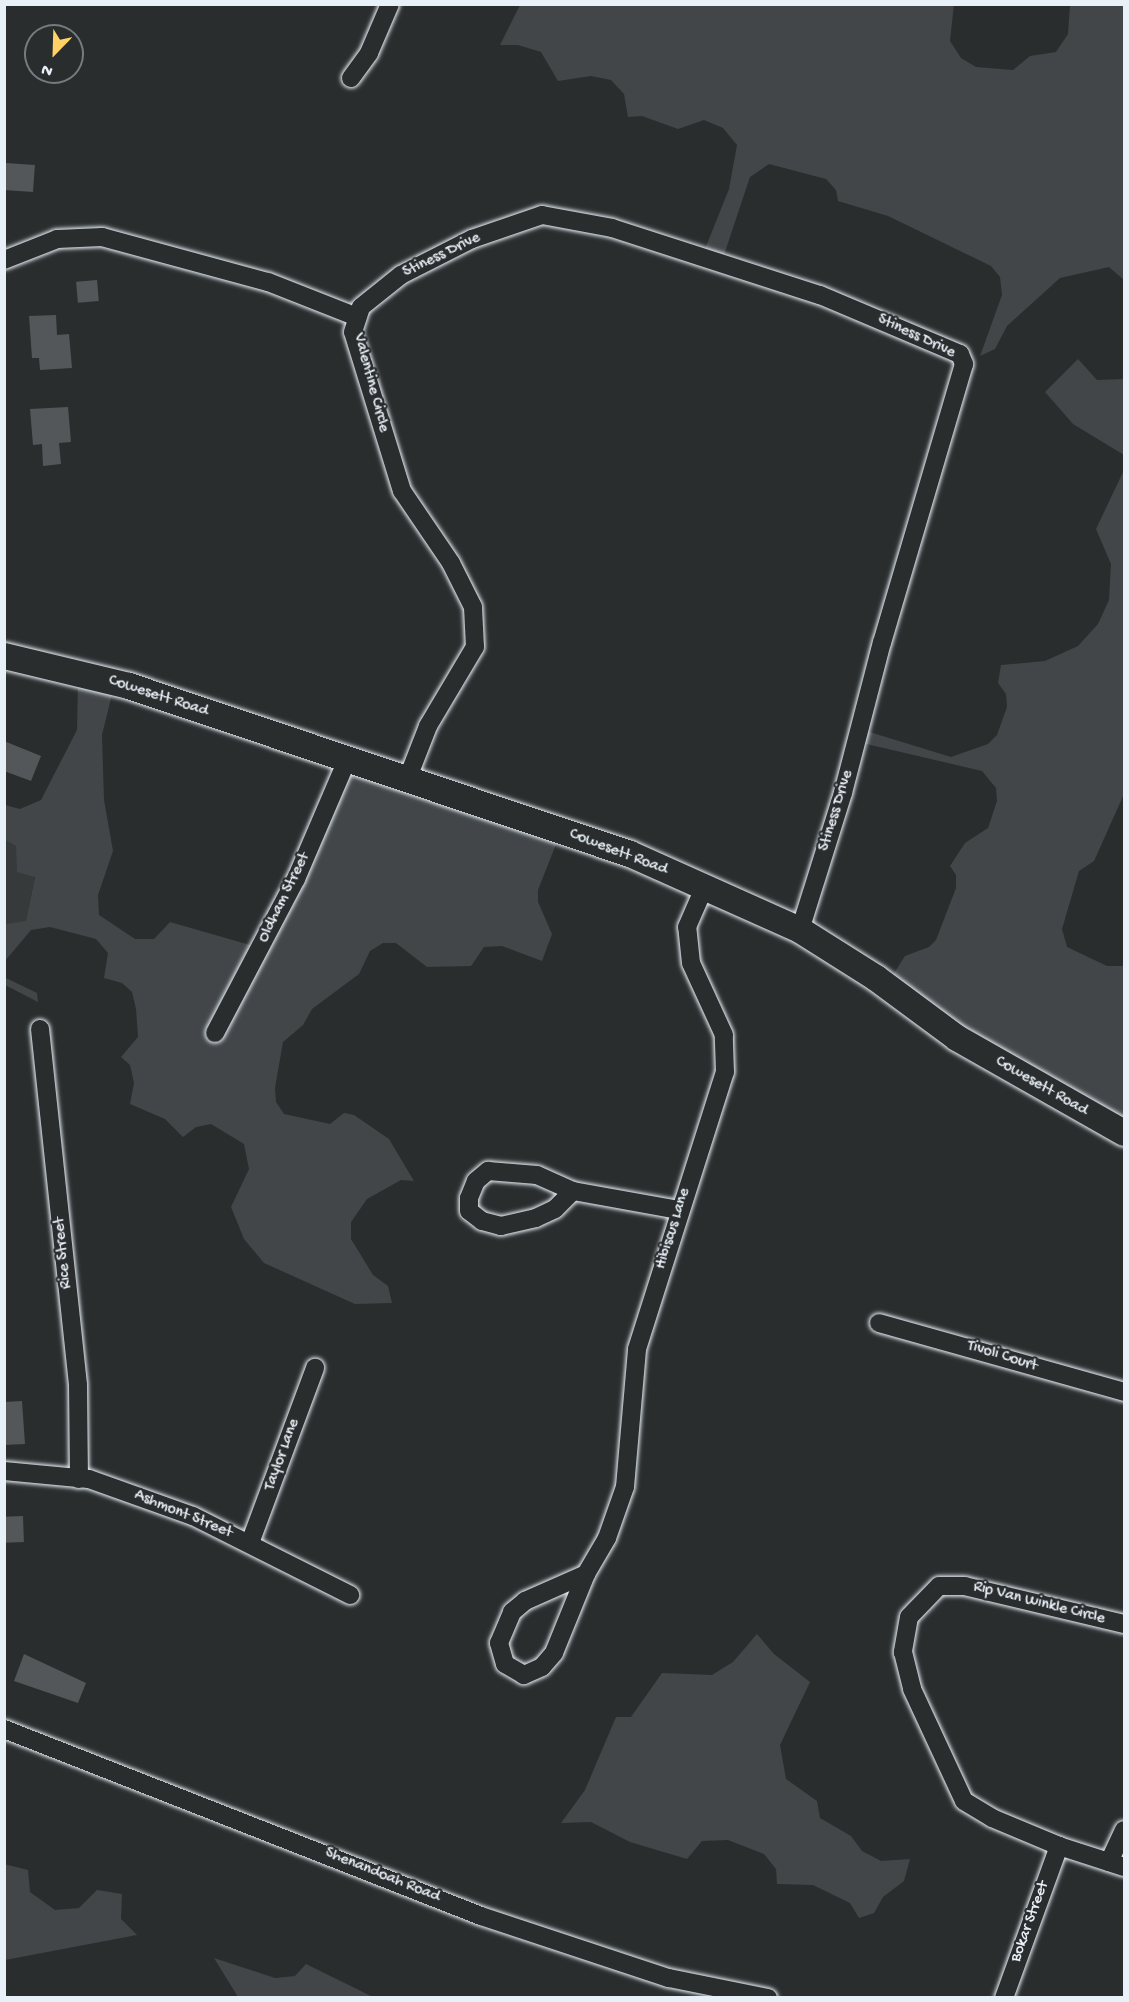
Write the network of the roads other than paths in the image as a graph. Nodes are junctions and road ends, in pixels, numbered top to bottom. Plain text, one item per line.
1 (390, 4) edge
2 (351, 78) dead end
3 (4, 260) edge
4 (357, 317) junction
5 (4, 656) edge
6 (4, 669) edge
7 (66, 670) junction
8 (347, 760) junction
9 (407, 780) junction
10 (704, 888) junction
11 (800, 930) junction
12 (40, 1029) dead end
13 (215, 1033) dead end
14 (1125, 1133) edge
15 (573, 1191) junction
16 (679, 1210) junction
17 (879, 1323) dead end
18 (315, 1368) dead end
19 (1125, 1392) edge
20 (4, 1471) edge
21 (79, 1479) junction
22 (250, 1543) junction
23 (586, 1574) junction
24 (350, 1595) dead end
25 (1125, 1624) edge
26 (4, 1729) edge
27 (1125, 1830) edge
28 (1059, 1846) junction
29 (1117, 1865) edge
30 (768, 1998) edge
31 (1004, 1998) edge

1 - 2 street
3 - 4 street, Valentine Circle
4 - 9 street, Valentine Circle
4 - 11 street, Stiness Drive
5 - 7 main road, Cowesett Road
6 - 7 main road, Cowesett Road
7 - 8 main road, Cowesett Road
8 - 9 main road, Cowesett Road
8 - 13 street, Oldham Street
9 - 10 main road, Cowesett Road
10 - 11 main road, Cowesett Road
10 - 16 street, Hibiscus Lane
11 - 14 main road, Cowesett Road
12 - 21 street, Rice Street
15 - 15 street
15 - 16 street
16 - 23 street, Hibiscus Lane
17 - 19 street, Tivoli Court
18 - 22 street, Taylor Lane
20 - 21 street, Ashmont Street
21 - 22 street, Ashmont Street
22 - 24 street, Ashmont Street
23 - 23 street, Hibiscus Lane
25 - 28 street, Rip Van Winkle Circle
26 - 30 street, Shenandoah Road
27 - 29 street
28 - 29 street, Rip Van Winkle Circle
28 - 31 street, Bokar Street

